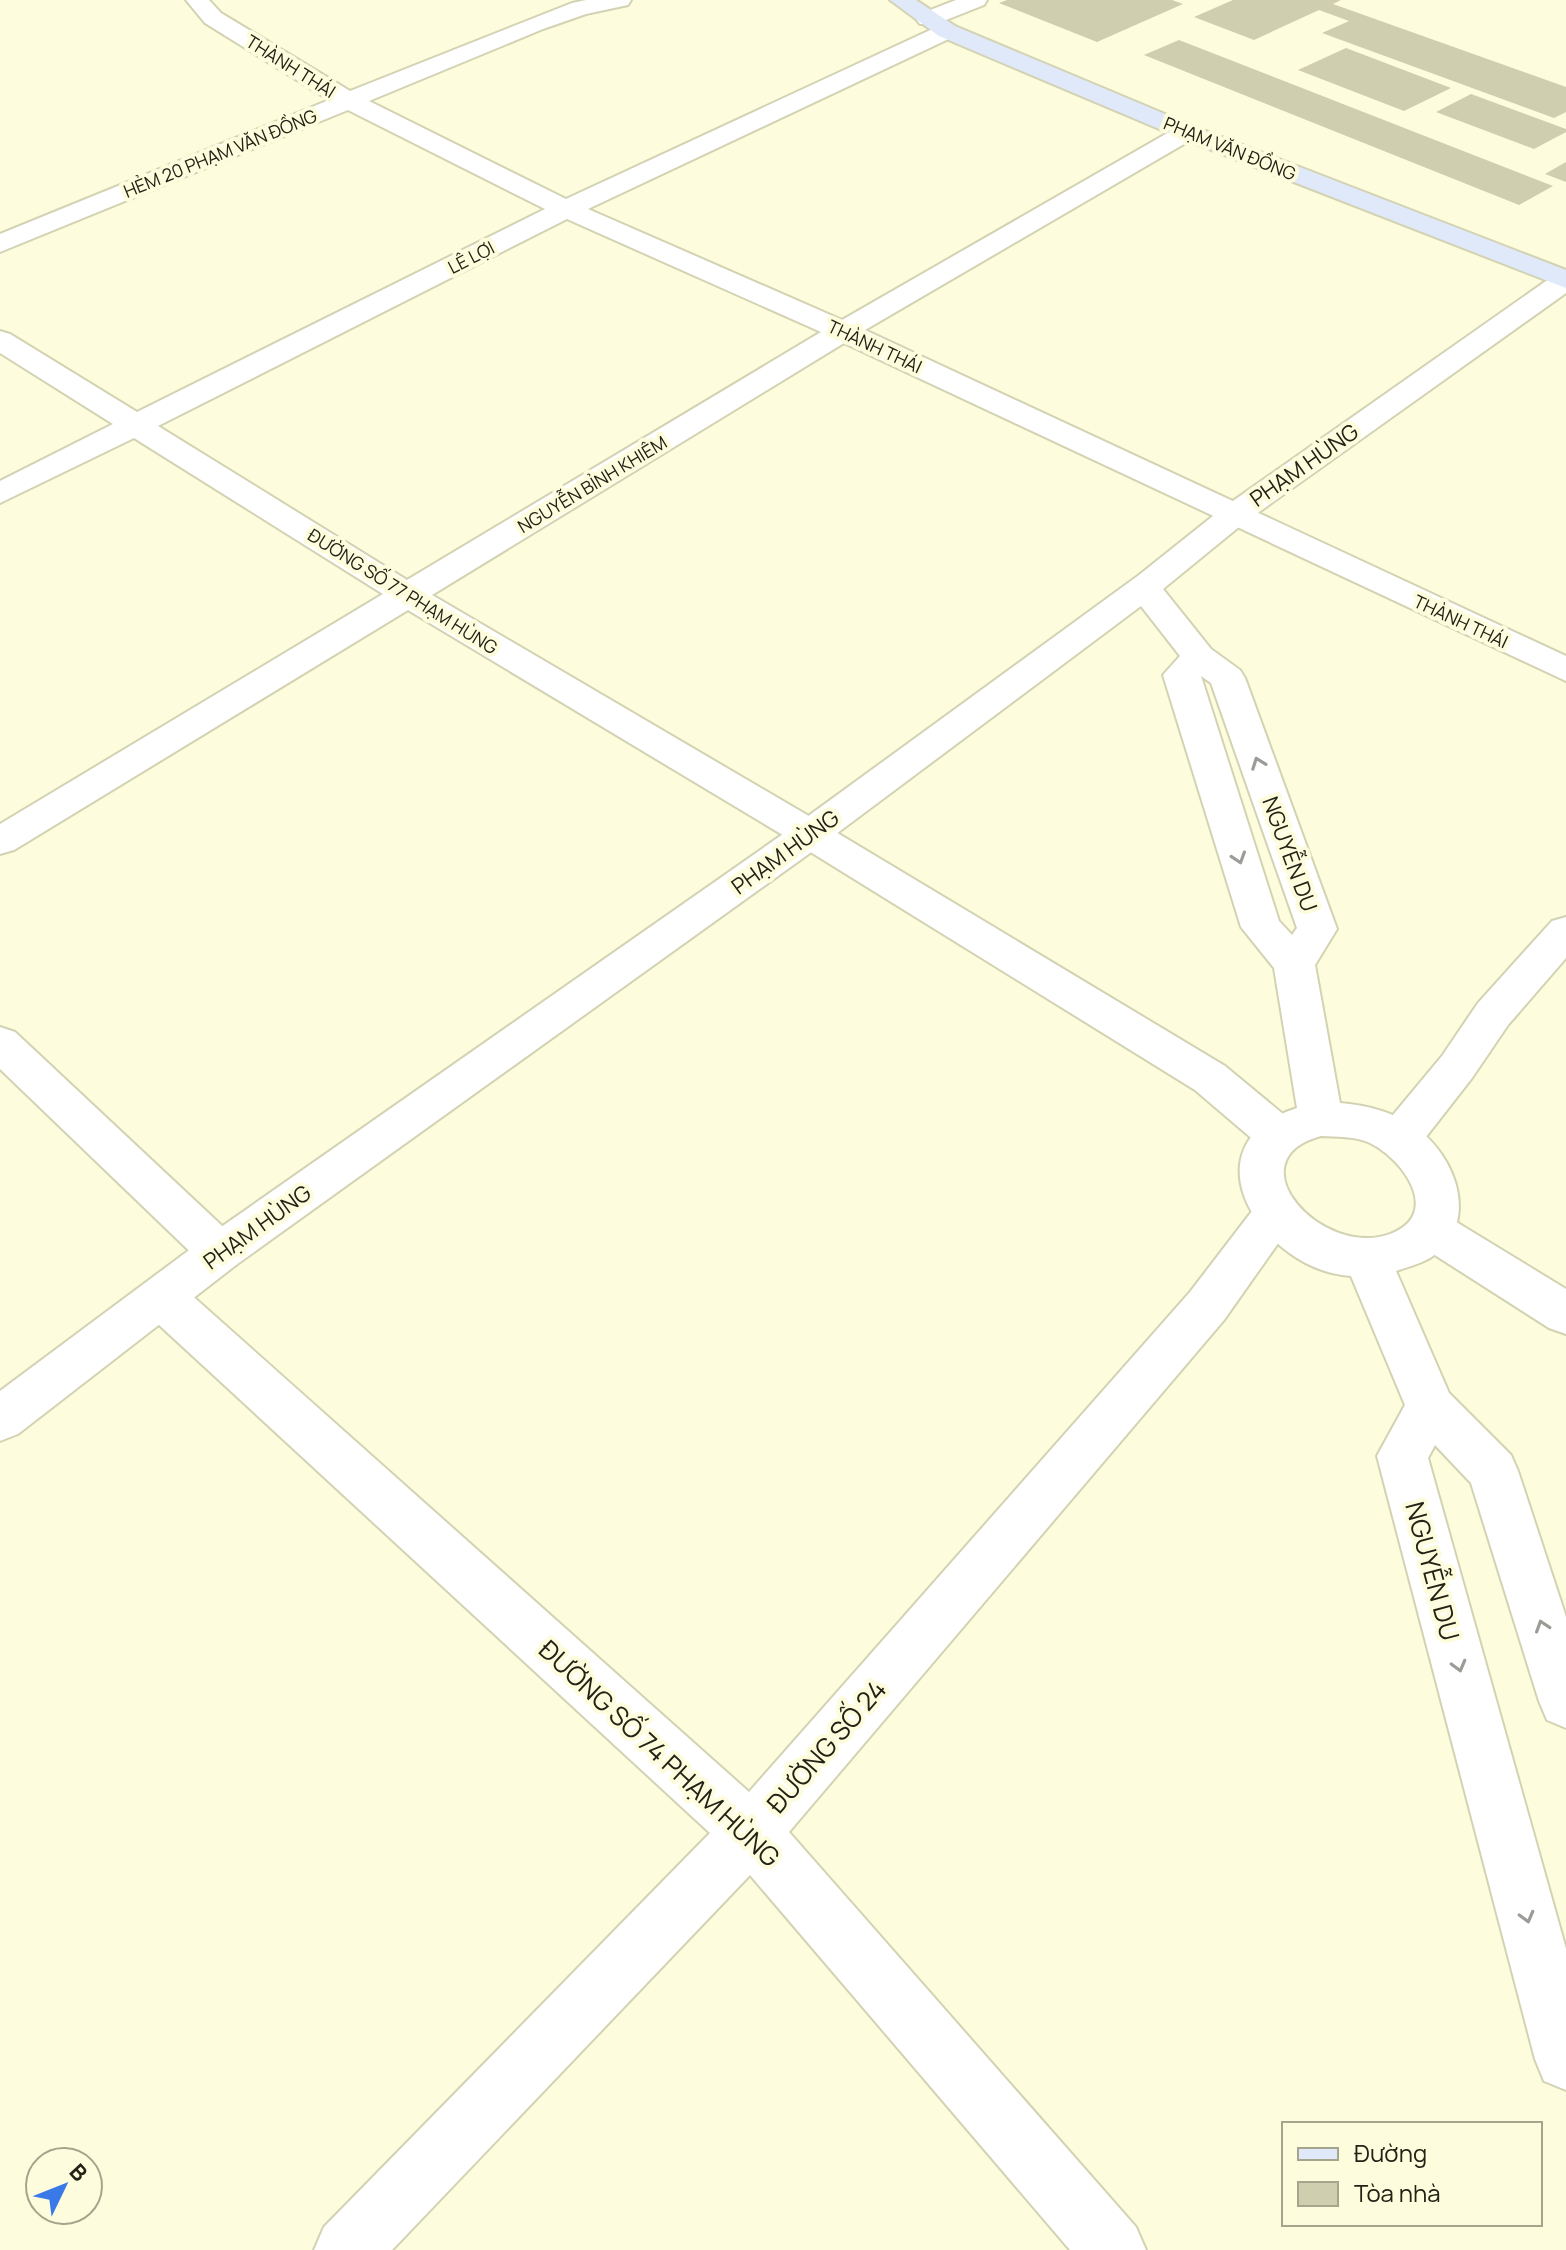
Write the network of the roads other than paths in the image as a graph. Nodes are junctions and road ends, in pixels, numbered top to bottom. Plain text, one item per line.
1 (197, 0) edge
2 (620, 0) edge
3 (901, 0) edge
4 (976, 0) edge
5 (937, 25) junction
6 (347, 100) junction
7 (1187, 132) junction
8 (566, 209) junction
9 (0, 244) edge
10 (1566, 280) edge
11 (843, 331) junction
12 (0, 340) edge
13 (140, 425) junction
14 (0, 493) edge
15 (1234, 515) junction
16 (1144, 587) junction
17 (409, 596) junction
18 (1199, 657) junction
19 (1566, 670) edge
20 (810, 834) junction
21 (0, 841) edge
22 (1566, 931) edge
23 (1294, 964) junction
24 (0, 1043) edge
25 (1321, 1119) junction
26 (1279, 1136) junction
27 (1399, 1139) junction
28 (1275, 1215) junction
29 (1432, 1230) junction
30 (220, 1252) junction
31 (1367, 1259) junction
32 (162, 1298) junction
33 (1566, 1314) edge
34 (1430, 1407) junction
35 (0, 1419) edge
36 (1566, 1701) edge
37 (751, 1832) junction
38 (1566, 2059) edge
39 (347, 2250) edge
40 (1113, 2250) edge

1 - 6 street, THÀNH THÁI
2 - 6 street, HẺM 20 PHẠM VĂN ĐỒNG
3 - 5 main road, PHẠM VĂN ĐỒNG
4 - 5 street, LÊ LỢI
5 - 7 main road, PHẠM VĂN ĐỒNG
5 - 8 street, LÊ LỢI
6 - 8 street, THÀNH THÁI
6 - 9 street, HẺM 20 PHẠM VĂN ĐỒNG
7 - 10 main road, PHẠM VĂN ĐỒNG
7 - 11 street, NGUYỄN BỈNH KHIÊM
8 - 11 street, THÀNH THÁI
8 - 13 street, LÊ LỢI
10 - 15 street, PHẠM HÙNG
11 - 15 street, THÀNH THÁI
11 - 17 street, NGUYỄN BỈNH KHIÊM
12 - 13 street, ĐƯỜNG SỐ 77 PHẠM HÙNG
13 - 14 street, LÊ LỢI
13 - 17 street, ĐƯỜNG SỐ 77 PHẠM HÙNG
15 - 16 street, PHẠM HÙNG
15 - 19 street, THÀNH THÁI
16 - 18 street
16 - 20 street, PHẠM HÙNG
17 - 20 street, ĐƯỜNG SỐ 77 PHẠM HÙNG
17 - 21 street, NGUYỄN BỈNH KHIÊM
18 -> 23 street
23 -> 18 street, NGUYỄN DU
20 - 26 street, ĐƯỜNG SỐ 77 PHẠM HÙNG
20 - 30 street, PHẠM HÙNG
22 - 27 street
23 - 25 street
24 - 30 street
25 - 26 street
25 - 27 street
26 - 28 street
27 - 29 street
28 - 31 street
28 - 37 street, ĐƯỜNG SỐ 24
29 - 31 street
29 - 33 street
30 - 32 street, PHẠM HÙNG
31 - 34 street
32 - 35 street, PHẠM HÙNG
32 - 37 street, ĐƯỜNG SỐ 74 PHẠM HÙNG
36 -> 34 street
34 -> 38 street, NGUYỄN DU
37 - 39 street, ĐƯỜNG SỐ 24
37 - 40 street, ĐƯỜNG SỐ 74 PHẠM HÙNG

